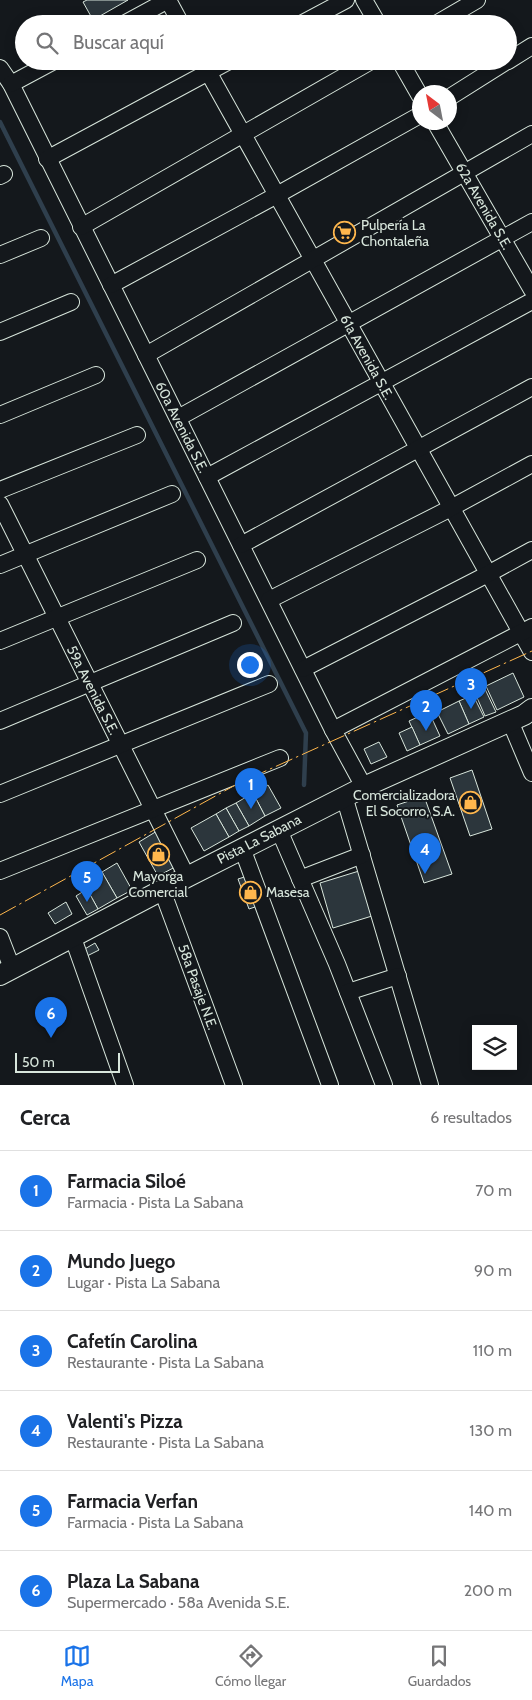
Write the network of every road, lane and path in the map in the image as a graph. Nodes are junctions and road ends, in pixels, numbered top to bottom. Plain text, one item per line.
1 (168, 0) edge
2 (346, 0) edge
3 (364, 0) edge
4 (476, 0) edge
5 (140, 15) edge
6 (176, 15) edge
7 (318, 15) edge
8 (373, 15) edge
9 (451, 15) edge
10 (532, 46) edge
11 (517, 55) edge
12 (0, 68) edge
13 (37, 70) edge
14 (200, 70) edge
15 (207, 70) edge
16 (355, 70) edge
17 (405, 70) edge
18 (494, 70) edge
19 (11, 84) junction
20 (414, 85) edge
21 (457, 93) edge
22 (412, 119) edge
23 (440, 130) edge
24 (532, 134) edge
25 (243, 135) junction
26 (48, 159) junction
27 (464, 173) junction
28 (277, 195) junction
29 (532, 222) edge
30 (81, 227) junction
31 (42, 238) dead end
32 (502, 238) junction
33 (0, 255) edge
34 (313, 259) junction
35 (111, 285) junction
36 (532, 290) edge
37 (71, 302) dead end
38 (532, 302) edge
39 (348, 322) junction
40 (0, 332) edge
41 (146, 355) junction
42 (96, 375) dead end
43 (382, 384) junction
44 (532, 387) edge
45 (0, 414) edge
46 (178, 418) junction
47 (137, 436) dead end
48 (418, 449) junction
49 (532, 464) edge
50 (207, 477) junction
51 (0, 490) edge
52 (172, 494) dead end
53 (0, 504) edge
54 (452, 508) junction
55 (241, 545) junction
56 (532, 550) edge
57 (25, 554) junction
58 (197, 560) dead end
59 (0, 565) edge
60 (488, 574) junction
61 (269, 600) junction
62 (57, 618) junction
63 (233, 623) dead end
64 (526, 630) edge
65 (0, 641) edge
66 (532, 652) edge
67 (303, 669) junction
68 (90, 683) junction
69 (269, 684) dead end
70 (524, 715) edge
71 (0, 721) edge
72 (334, 730) junction
73 (121, 745) junction
74 (280, 758) dead end
75 (532, 773) edge
76 (364, 786) junction
77 (0, 794) edge
78 (344, 796) junction
79 (154, 809) junction
80 (279, 830) junction
81 (242, 848) junction
82 (362, 855) junction
83 (0, 871) edge
84 (187, 876) junction
85 (300, 879) junction
86 (162, 890) junction
87 (73, 938) junction
88 (1, 943) edge
89 (6, 971) edge
90 (398, 976) junction
91 (348, 992) junction
92 (125, 1085) edge
93 (234, 1085) edge
94 (330, 1085) edge
95 (384, 1085) edge
96 (430, 1085) edge

1 - 5 street
1 - 6 street
2 - 7 street
3 - 8 street
4 - 9 street
10 - 11 street
12 - 19 street, 60a Avenida S.E.
13 - 19 street
14 - 26 street
15 - 25 street, 61a Avenida S.E.
16 - 25 street
17 - 20 street
18 - 21 street
19 - 26 street, 60a Avenida S.E.
22 - 28 street
23 - 27 street, 62a Avenida S.E.
24 - 27 street
25 - 28 street, 61a Avenida S.E.
25 - 30 street
26 - 30 street, 60a Avenida S.E.
27 - 32 street, 62a Avenida S.E.
27 - 34 street
28 - 34 street, 61a Avenida S.E.
28 - 35 street
29 - 32 street
30 - 35 street, 60a Avenida S.E.
31 - 33 street
32 - 36 street, 62a Avenida S.E.
32 - 39 street
34 - 39 street, 61a Avenida S.E.
34 - 41 street
35 - 41 street, 60a Avenida S.E.
37 - 40 street
38 - 43 street
39 - 43 street, 61a Avenida S.E.
39 - 46 street
41 - 46 street, 60a Avenida S.E.
42 - 45 street
43 - 48 street, 61a Avenida S.E.
43 - 50 street
44 - 48 street
46 - 50 street, 60a Avenida S.E.
47 - 51 street
48 - 54 street, 61a Avenida S.E.
48 - 55 street
49 - 54 street
50 - 55 street, 60a Avenida S.E.
52 - 57 street
53 - 57 street, 59a Avenida S.E.
54 - 60 street, 61a Avenida S.E.
54 - 61 street
55 - 61 street, 60a Avenida S.E.
56 - 60 street
57 - 59 street
57 - 62 street, 59a Avenida S.E.
58 - 62 street
60 - 64 street, 61a Avenida S.E.
60 - 67 street
61 - 67 street, 60a Avenida S.E.
62 - 65 street
62 - 68 street, 59a Avenida S.E.
63 - 68 street
64 - 66 street, 61a Avenida S.E.
64 - 72 street
67 - 72 street, 60a Avenida S.E.
68 - 71 street
68 - 73 street, 59a Avenida S.E.
69 - 73 street
70 - 75 street
70 - 76 main road, Pista La Sabana
72 - 76 street, 60a Avenida S.E.
73 - 77 street
73 - 79 street, 59a Avenida S.E.
74 - 79 street
76 - 78 main road, Pista La Sabana
78 - 80 main road, Pista La Sabana
78 - 82 street
79 - 83 street
79 - 84 street, 59a Avenida S.E.
80 - 81 main road, Pista La Sabana
80 - 85 street
81 - 84 main road, Pista La Sabana
81 - 94 street
82 - 85 street
82 - 90 street
84 - 86 main road, Pista La Sabana
85 - 91 street
86 - 87 main road, Pista La Sabana
86 - 93 street, 58a Pasaje N.E.
87 - 89 main road, Pista La Sabana
87 - 92 street
88 - 89 street
90 - 91 street
90 - 96 street
91 - 95 street

